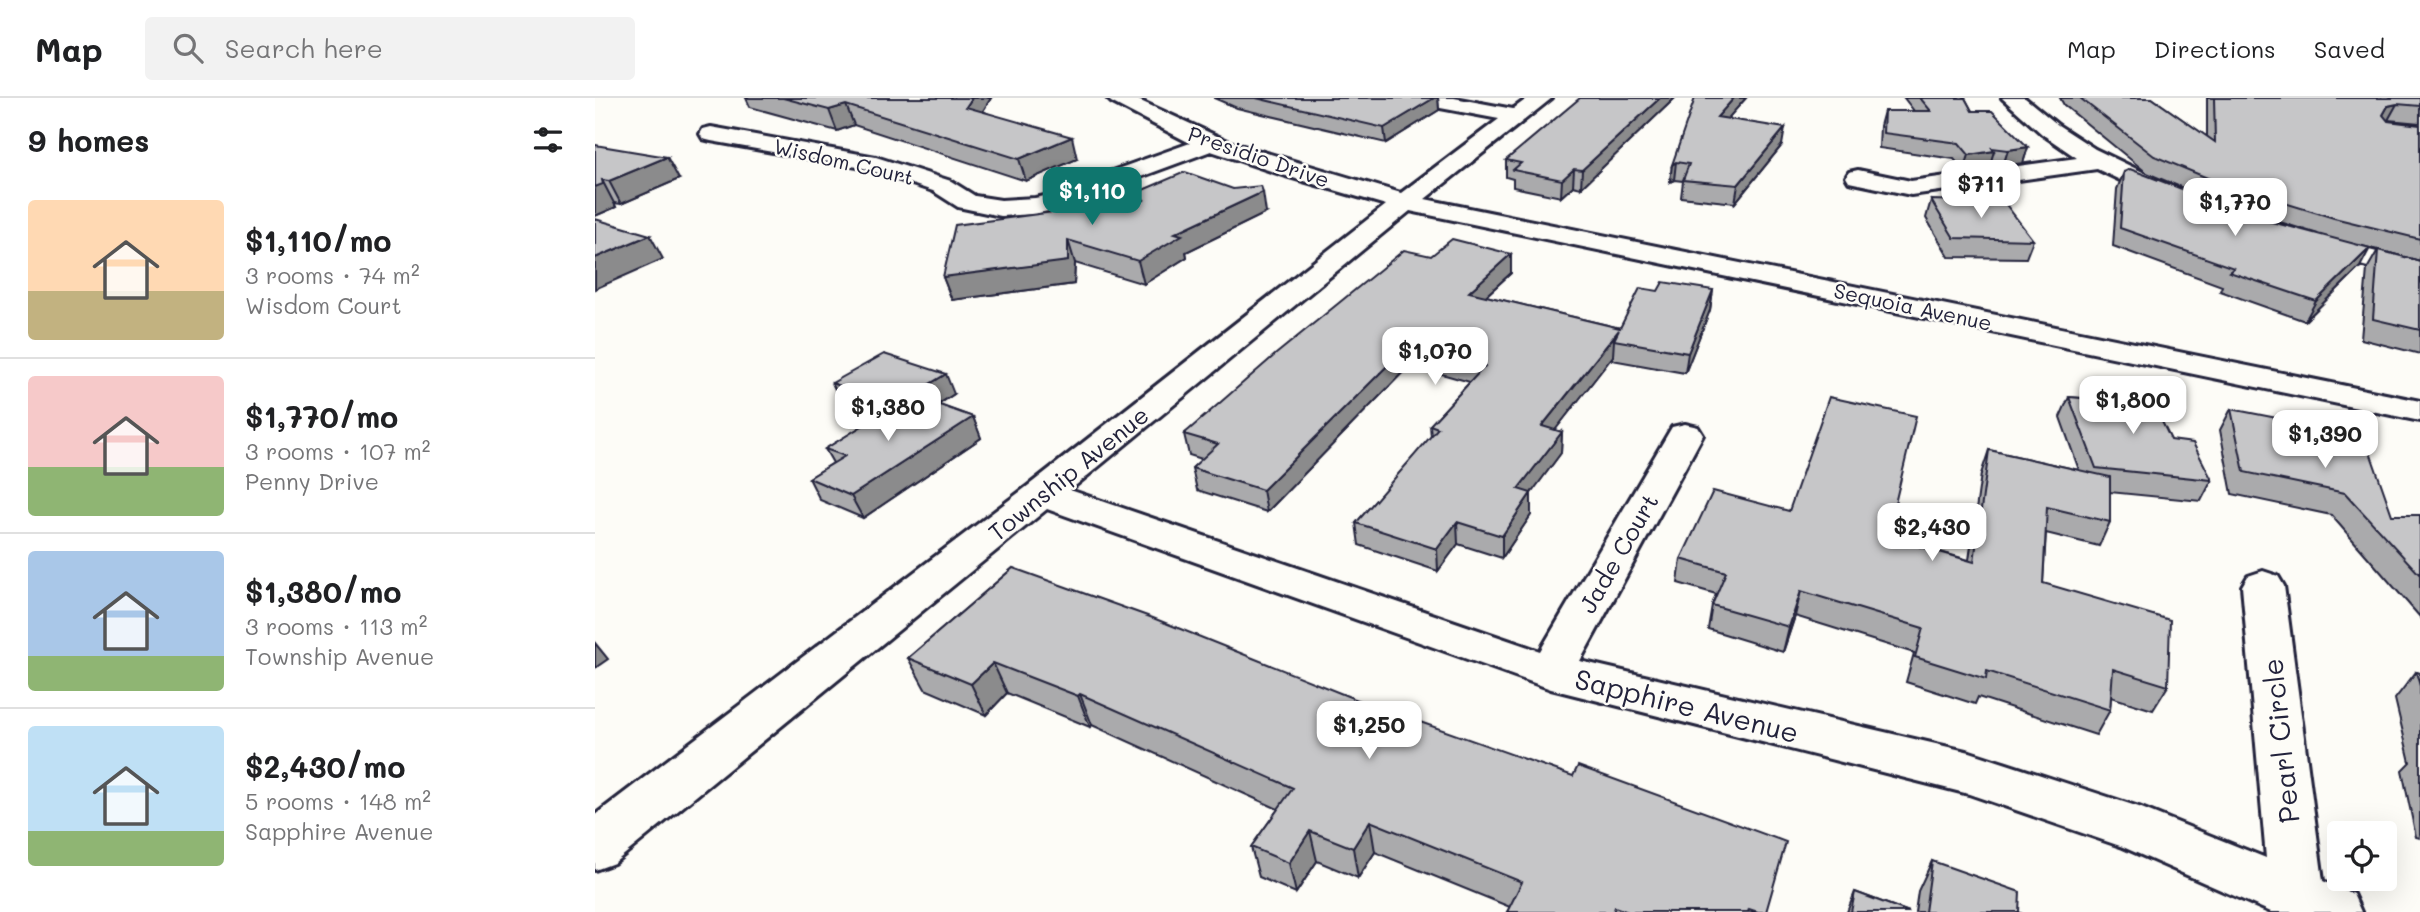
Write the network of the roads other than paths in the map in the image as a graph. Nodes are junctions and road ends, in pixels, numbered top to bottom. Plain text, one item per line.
1 (1118, 98) edge
2 (1419, 98) edge
3 (2013, 98) edge
4 (1530, 107) edge
5 (711, 134) dead end
6 (1211, 143) junction
7 (2098, 162) junction
8 (1858, 177) dead end
9 (1405, 202) junction
10 (2191, 203) edge
11 (2296, 239) edge
12 (2420, 272) edge
13 (2420, 411) edge
14 (1685, 435) dead end
15 (1042, 494) junction
16 (2263, 586) dead end
17 (1551, 672) junction
18 (595, 846) edge
19 (2315, 904) edge

1 - 6 street, Presidio Drive
2 - 4 street
3 - 7 street
4 - 9 street, Township Avenue
5 - 6 street, Wisdom Court
6 - 9 street, Presidio Drive
7 - 8 street
7 - 10 street
9 - 13 street, Sequoia Avenue
9 - 15 street, Township Avenue
11 - 12 street
14 - 17 street, Jade Court
15 - 17 street, Sapphire Avenue
15 - 18 street, Township Avenue
16 - 19 street, Pearl Circle
17 - 19 street, Sapphire Avenue

